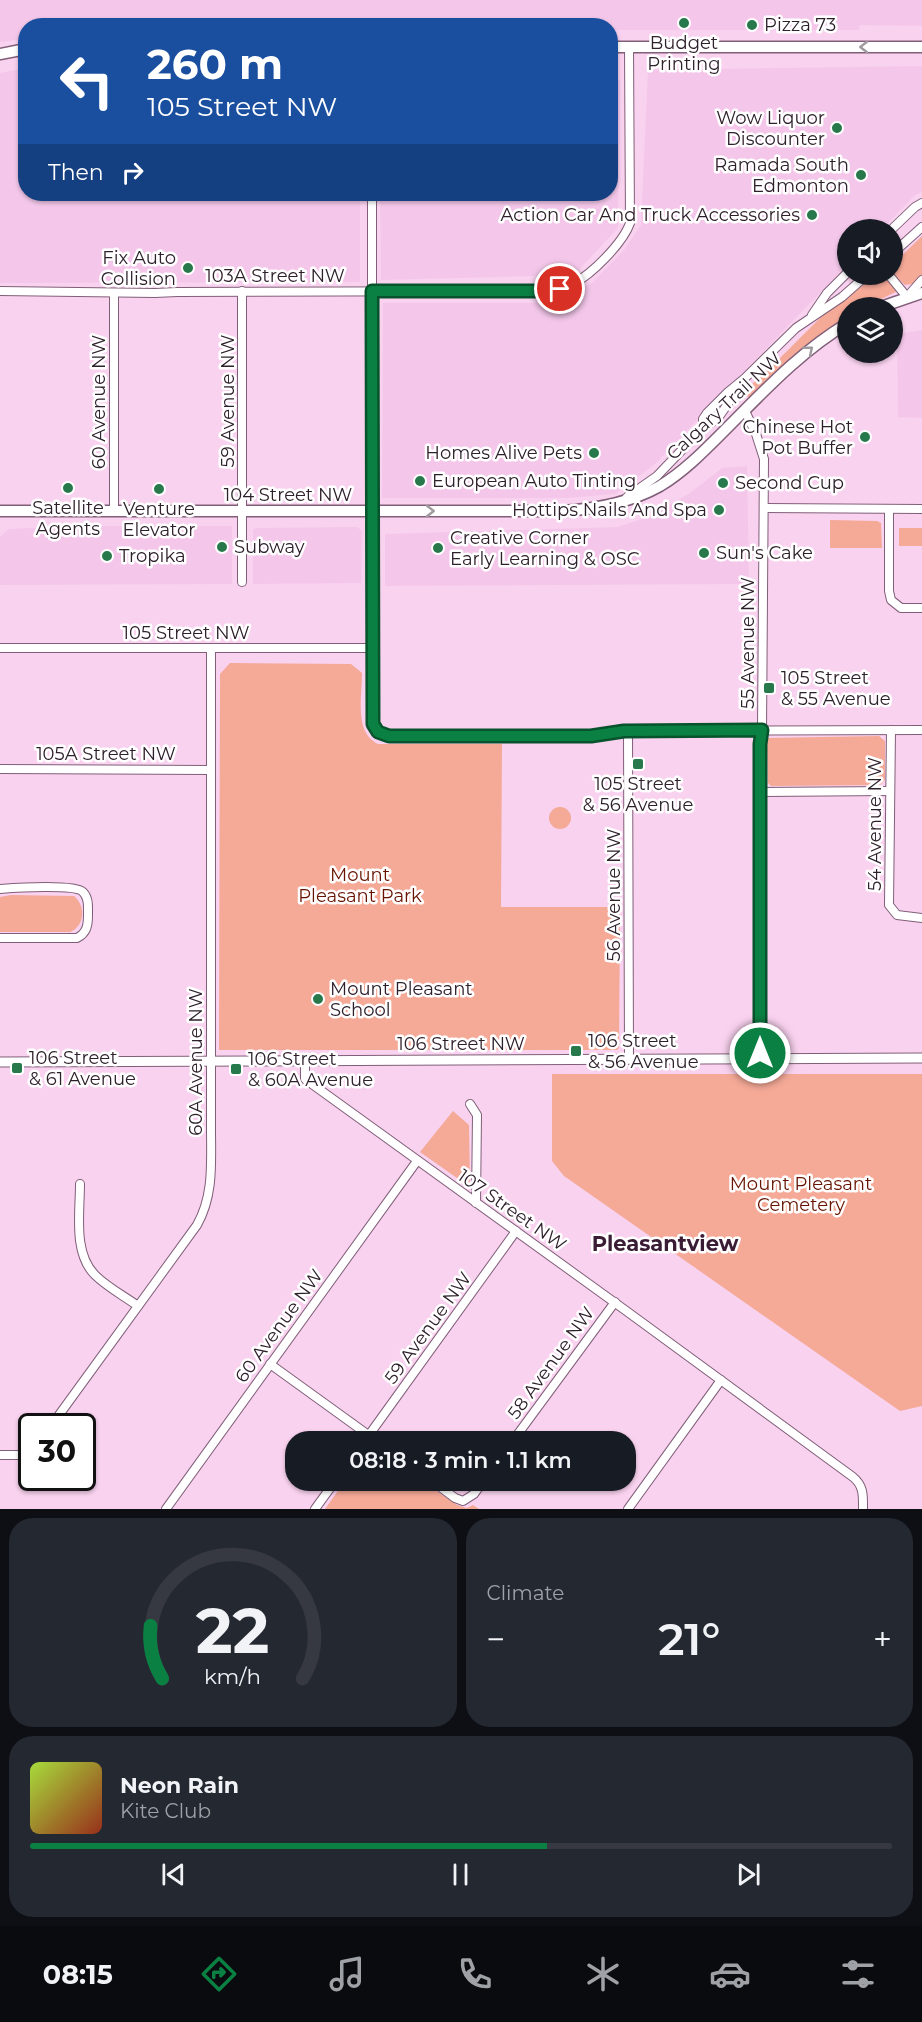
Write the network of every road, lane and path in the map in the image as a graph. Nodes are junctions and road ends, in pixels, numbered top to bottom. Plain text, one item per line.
1 (618, 47) edge
2 (629, 47) junction
3 (922, 47) edge
4 (18, 51) edge
5 (0, 54) edge
6 (372, 201) edge
7 (920, 206) edge
8 (903, 220) edge
9 (922, 227) edge
10 (903, 244) edge
11 (922, 280) edge
12 (837, 283) edge
13 (856, 285) edge
14 (898, 285) edge
15 (0, 291) edge
16 (242, 291) junction
17 (372, 291) junction
18 (114, 293) junction
19 (922, 293) edge
20 (908, 297) junction
21 (903, 299) edge
22 (809, 318) junction
23 (837, 331) edge
24 (745, 411) junction
25 (615, 504) junction
26 (764, 508) junction
27 (889, 509) junction
28 (922, 509) edge
29 (0, 511) edge
30 (114, 511) junction
31 (372, 511) junction
32 (243, 512) junction
33 (242, 582) dead end
34 (922, 608) edge
35 (0, 648) edge
36 (211, 648) junction
37 (372, 648) junction
38 (762, 730) junction
39 (891, 730) junction
40 (922, 730) edge
41 (628, 731) junction
42 (0, 769) edge
43 (211, 770) junction
44 (890, 791) junction
45 (761, 792) junction
46 (0, 889) edge
47 (922, 918) edge
48 (0, 938) edge
49 (629, 1058) junction
50 (922, 1058) edge
51 (760, 1059) junction
52 (305, 1061) junction
53 (0, 1062) edge
54 (211, 1062) junction
55 (470, 1104) dead end
56 (417, 1161) junction
57 (80, 1184) dead end
58 (476, 1203) junction
59 (516, 1231) junction
60 (615, 1302) junction
61 (138, 1306) junction
62 (270, 1364) junction
63 (721, 1380) junction
64 (60, 1413) edge
65 (357, 1431) edge
66 (371, 1431) edge
67 (520, 1431) edge
68 (0, 1455) edge
69 (18, 1455) edge
70 (328, 1491) edge
71 (447, 1491) edge
72 (475, 1491) edge
73 (166, 1509) edge
74 (315, 1509) edge
75 (628, 1509) edge
76 (863, 1509) edge

1 - 2 main road
3 -> 2 main road
2 - 17 street, 103A Street NW
4 - 5 main road
6 - 17 street
7 - 8 street
9 - 10 street
11 - 20 street
12 - 22 street, Calgary Trail NW
13 - 22 street, Calgary Trail NW
14 - 20 street
15 - 18 street, 103A Street NW
16 - 17 street, 103A Street NW
16 - 18 street, 103A Street NW
16 - 32 street, 59 Avenue NW
17 - 31 street
18 - 30 street, 60 Avenue NW
19 - 20 main road
20 - 21 main road
22 - 25 street, Calgary Trail NW
24 -> 23 main road, Calgary Trail NW
24 - 25 main road, Calgary Trail NW
24 - 26 street, 55 Avenue NW
31 -> 25 main road, 104 Street NW
26 - 27 street
26 - 38 street, 55 Avenue NW
27 - 28 street
27 - 34 street
29 - 30 main road, 104 Street NW
30 - 32 main road, 104 Street NW
31 - 32 main road, 104 Street NW
31 - 37 street
32 - 33 street, 59 Avenue NW
35 - 36 street, 105 Street NW
36 - 37 street, 105 Street NW
36 - 43 street, 60A Avenue NW
37 - 41 street
38 - 39 street
38 - 41 street
38 - 45 street, 55 Avenue NW
39 - 40 street
39 - 44 street, 54 Avenue NW
41 - 49 street, 56 Avenue NW
42 - 43 street, 105A Street NW
43 - 54 street, 60A Avenue NW
44 - 45 street
44 - 47 street, 54 Avenue NW
45 - 51 street, 55 Avenue NW
46 - 48 street
49 - 51 street, 106 Street NW
49 - 52 street, 106 Street NW
50 - 51 street, 106 Street NW
52 - 54 street, 106 Street NW
52 - 56 street, 107 Street NW
53 - 54 street, 106 Street NW
54 - 61 street, 60A Avenue NW
55 - 58 street
56 - 58 street, 107 Street NW
56 - 62 street, 60 Avenue NW
57 - 61 street
58 - 59 street, 107 Street NW
59 - 60 street, 107 Street NW
59 - 66 street, 59 Avenue NW
60 - 63 street, 107 Street NW
60 - 67 street, 58 Avenue NW
61 - 64 street, 60A Avenue NW
62 - 65 street
62 - 73 street, 60 Avenue NW
63 - 75 street
63 - 76 street, 107 Street NW
68 - 69 street
70 - 74 street
71 - 72 street

